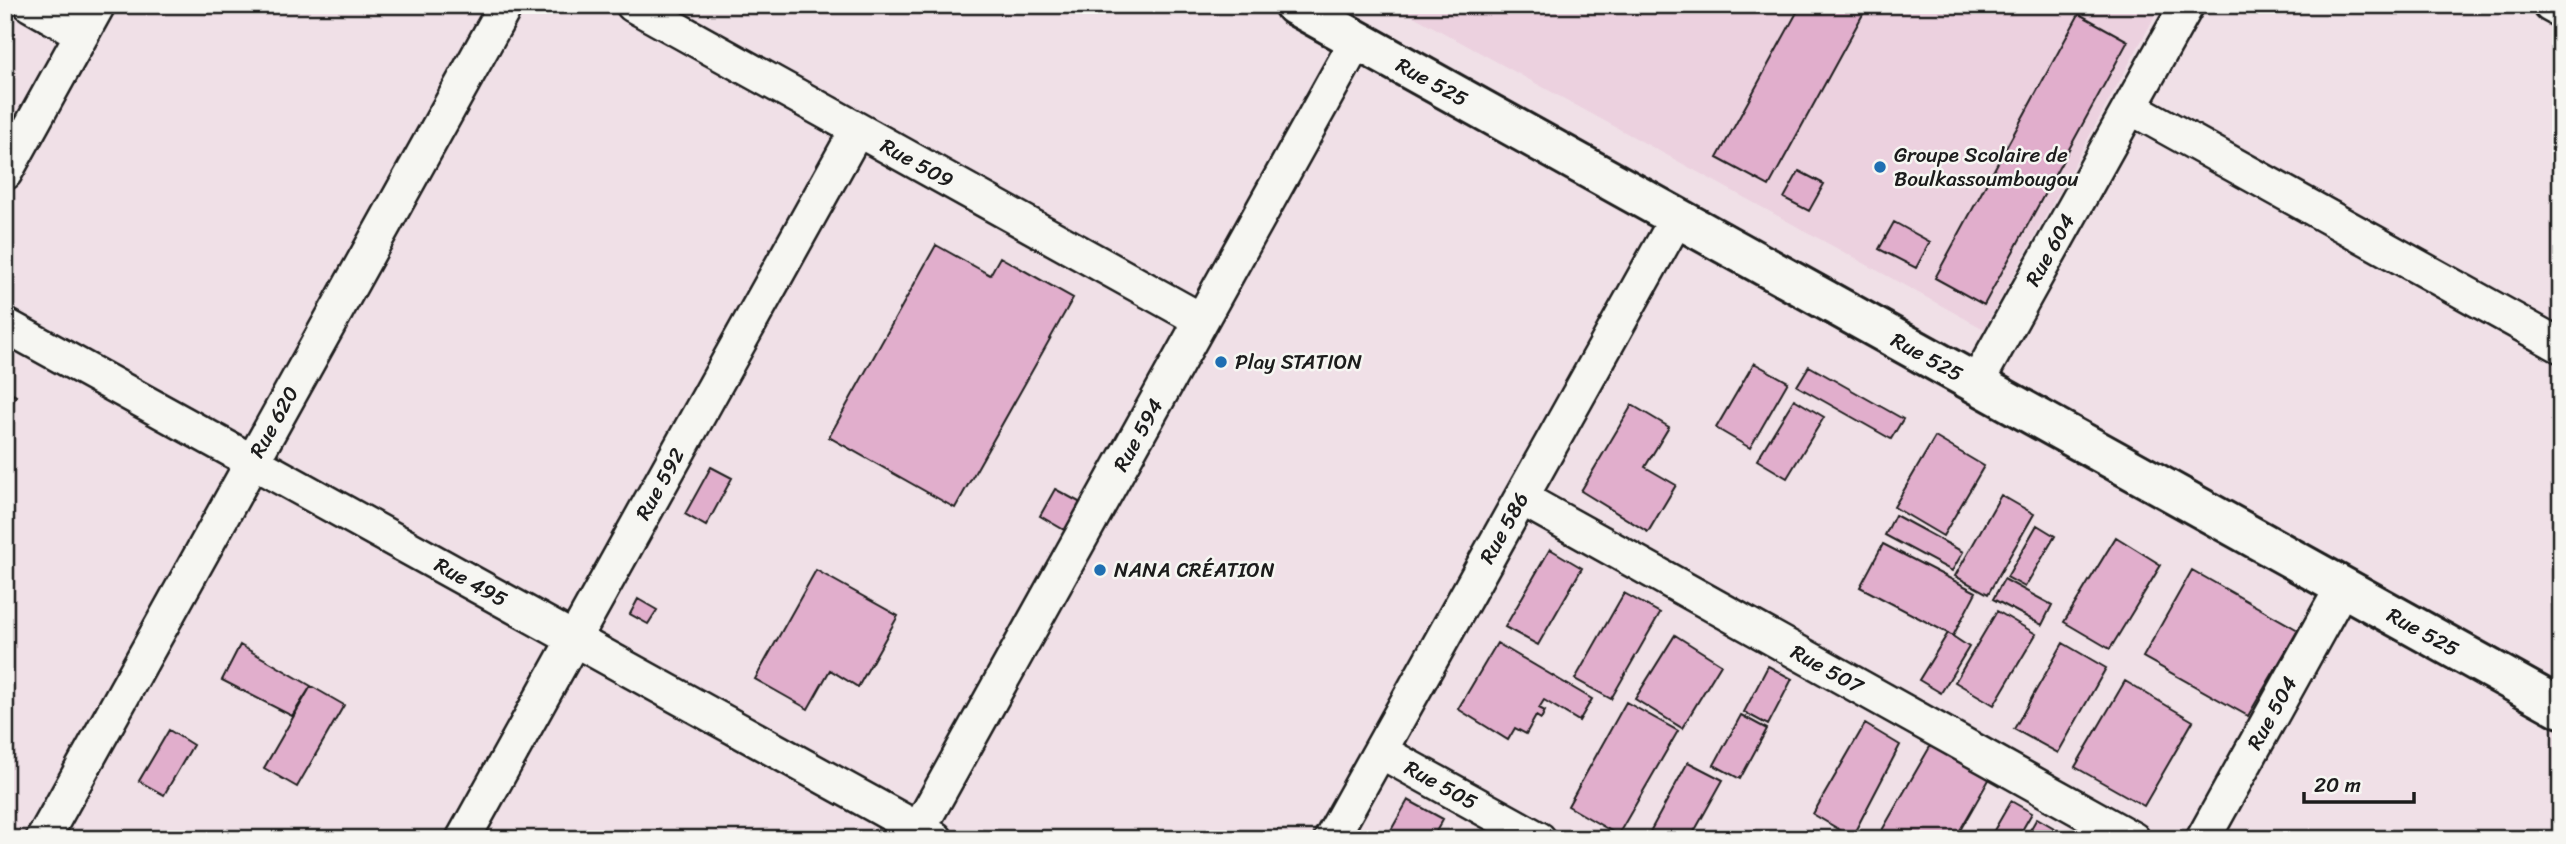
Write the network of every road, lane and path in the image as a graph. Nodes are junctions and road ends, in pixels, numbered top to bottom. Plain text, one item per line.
1 (31, 5) edge
2 (98, 5) edge
3 (506, 5) edge
4 (633, 5) edge
5 (1294, 5) edge
6 (2187, 5) edge
7 (2550, 5) edge
8 (2561, 11) edge
9 (82, 34) junction
10 (1357, 40) junction
11 (2130, 107) junction
12 (857, 130) junction
13 (5, 173) edge
14 (1676, 218) junction
15 (1201, 320) junction
16 (5, 325) edge
17 (2561, 346) edge
18 (1976, 384) junction
19 (252, 461) junction
20 (1521, 498) junction
21 (2342, 587) junction
22 (574, 639) junction
23 (2561, 708) edge
24 (1380, 751) junction
25 (927, 834) edge
26 (43, 839) edge
27 (463, 839) edge
28 (1331, 839) edge
29 (1539, 839) edge
30 (2133, 839) edge
31 (2203, 839) edge

1 - 9 street
2 - 9 street
3 - 19 street, Rue 620
4 - 12 street, Rue 509
5 - 10 street, Rue 525
6 - 11 street, Rue 604
7 - 8 street
9 - 13 street
10 - 14 street, Rue 525
10 - 15 street, Rue 594
11 - 17 street
11 - 18 street, Rue 604
12 - 15 street, Rue 509
12 - 22 street, Rue 592
14 - 18 street, Rue 525
14 - 20 street, Rue 586
15 - 25 street, Rue 594
16 - 19 street, Rue 495
18 - 21 street, Rue 525
19 - 22 street, Rue 495
19 - 26 street, Rue 620
20 - 24 street, Rue 586
20 - 30 street, Rue 507
21 - 23 street, Rue 525
21 - 31 street, Rue 504
22 - 25 street, Rue 495
22 - 27 street, Rue 592
24 - 28 street, Rue 586
24 - 29 street, Rue 505

